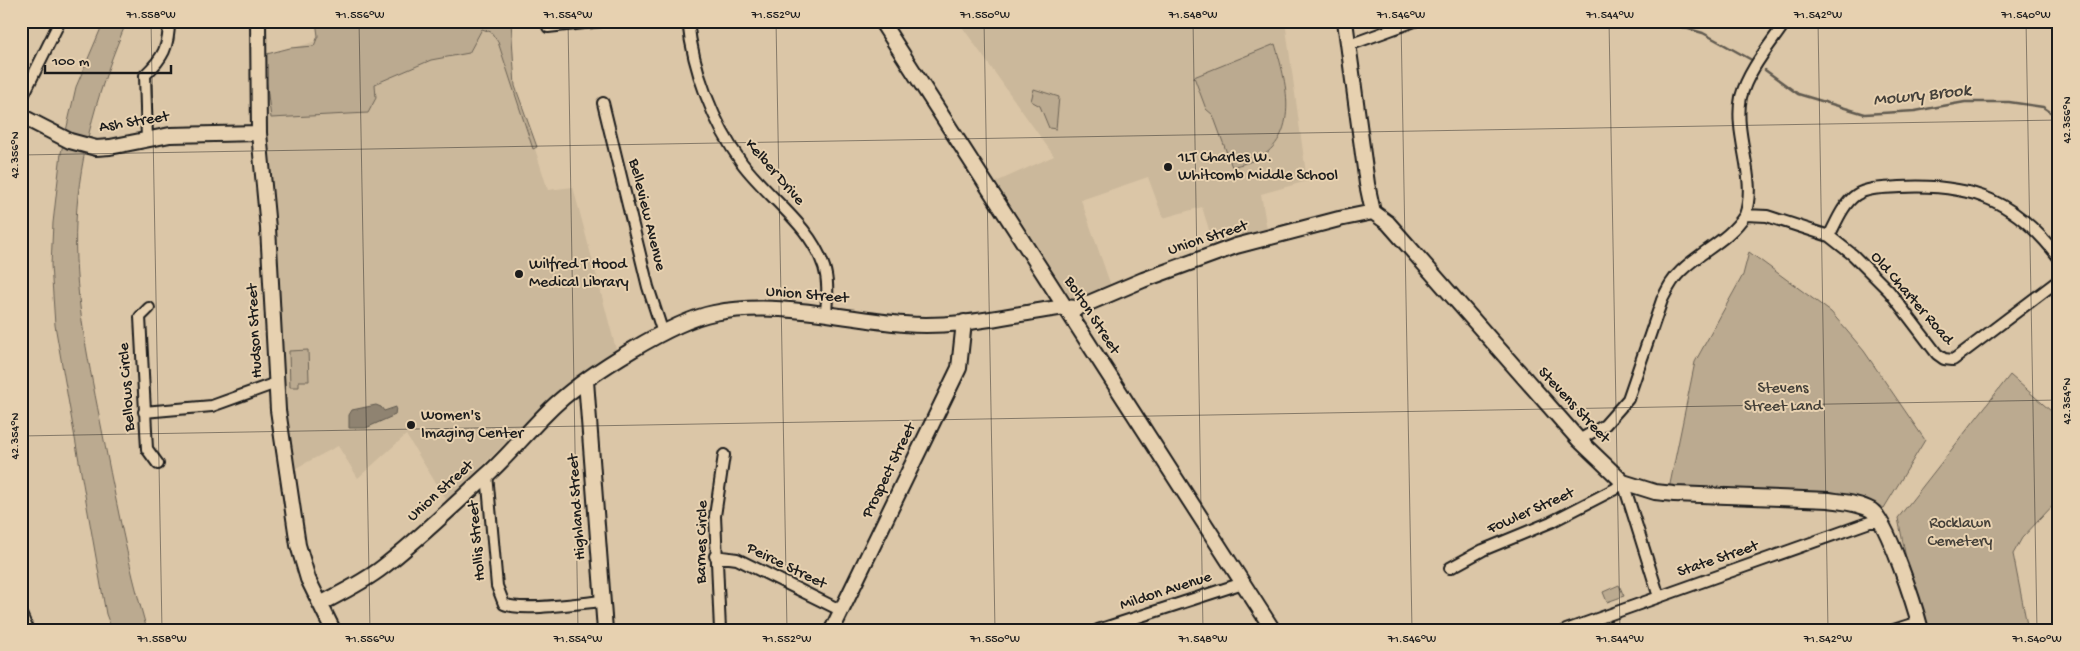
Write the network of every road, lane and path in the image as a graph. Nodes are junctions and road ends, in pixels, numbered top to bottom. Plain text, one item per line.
1 (60, 21) edge
2 (169, 21) edge
3 (258, 21) edge
4 (602, 21) edge
5 (688, 21) edge
6 (881, 21) edge
7 (1345, 21) edge
8 (1415, 21) edge
9 (1786, 21) edge
10 (548, 27) dead end
11 (1349, 44) junction
12 (21, 100) edge
13 (603, 103) dead end
14 (21, 116) edge
15 (259, 133) junction
16 (147, 140) junction
17 (1373, 212) junction
18 (1745, 215) junction
19 (1828, 236) junction
20 (2059, 258) edge
21 (2059, 280) edge
22 (1065, 307) junction
23 (148, 308) dead end
24 (826, 313) junction
25 (964, 322) junction
26 (663, 333) junction
27 (586, 381) junction
28 (276, 383) junction
29 (144, 412) junction
30 (1579, 440) junction
31 (724, 455) dead end
32 (158, 464) dead end
33 (487, 474) junction
34 (1624, 482) junction
35 (1881, 522) junction
36 (716, 556) junction
37 (1450, 568) dead end
38 (1243, 584) junction
39 (1659, 597) junction
40 (603, 601) junction
41 (320, 604) junction
42 (842, 611) junction
43 (21, 614) edge
44 (1920, 626) edge
45 (28, 630) edge
46 (333, 630) edge
47 (605, 630) edge
48 (720, 630) edge
49 (832, 630) edge
50 (1098, 630) edge
51 (1273, 630) edge
52 (1566, 630) edge
53 (1894, 630) edge

1 - 12 street
2 - 16 street
3 - 15 street, Hudson Street
4 - 10 street
5 - 24 street, Kelber Drive
6 - 22 street, Bolton Street
7 - 11 street
8 - 11 street
9 - 18 street
11 - 17 street
13 - 26 street, Belleview Avenue
14 - 16 street, Ash Street
15 - 16 street, Ash Street
15 - 28 street, Hudson Street
17 - 22 street, Union Street
17 - 30 street, Stevens Street
18 - 19 street, Old Charter Road
18 - 30 street
19 - 20 street
19 - 21 street, Old Charter Road
22 - 25 street, Union Street
22 - 38 street, Bolton Street
23 - 29 street, Bellows Circle
24 - 25 street, Union Street
24 - 26 street, Union Street
25 - 42 street, Prospect Street
26 - 27 street, Union Street
27 - 33 street, Union Street
27 - 40 street, Highland Street
28 - 29 street
28 - 41 street, Hudson Street
29 - 32 street, Bellows Circle
30 - 34 street, Stevens Street
31 - 36 street, Barnes Circle
33 - 40 street, Hollis Street
33 - 41 street, Union Street
34 - 35 street, Stevens Street
34 - 37 street, Fowler Street
34 - 39 street
35 - 39 street, State Street
35 - 44 street, Stevens Street
36 - 42 street, Peirce Street
36 - 48 street, Barnes Circle
38 - 50 street, Mildon Avenue
38 - 51 street, Bolton Street
39 - 52 street, State Street
40 - 47 street, Highland Street
41 - 46 street, Hudson Street
42 - 49 street, Prospect Street
43 - 45 street
44 - 53 street

